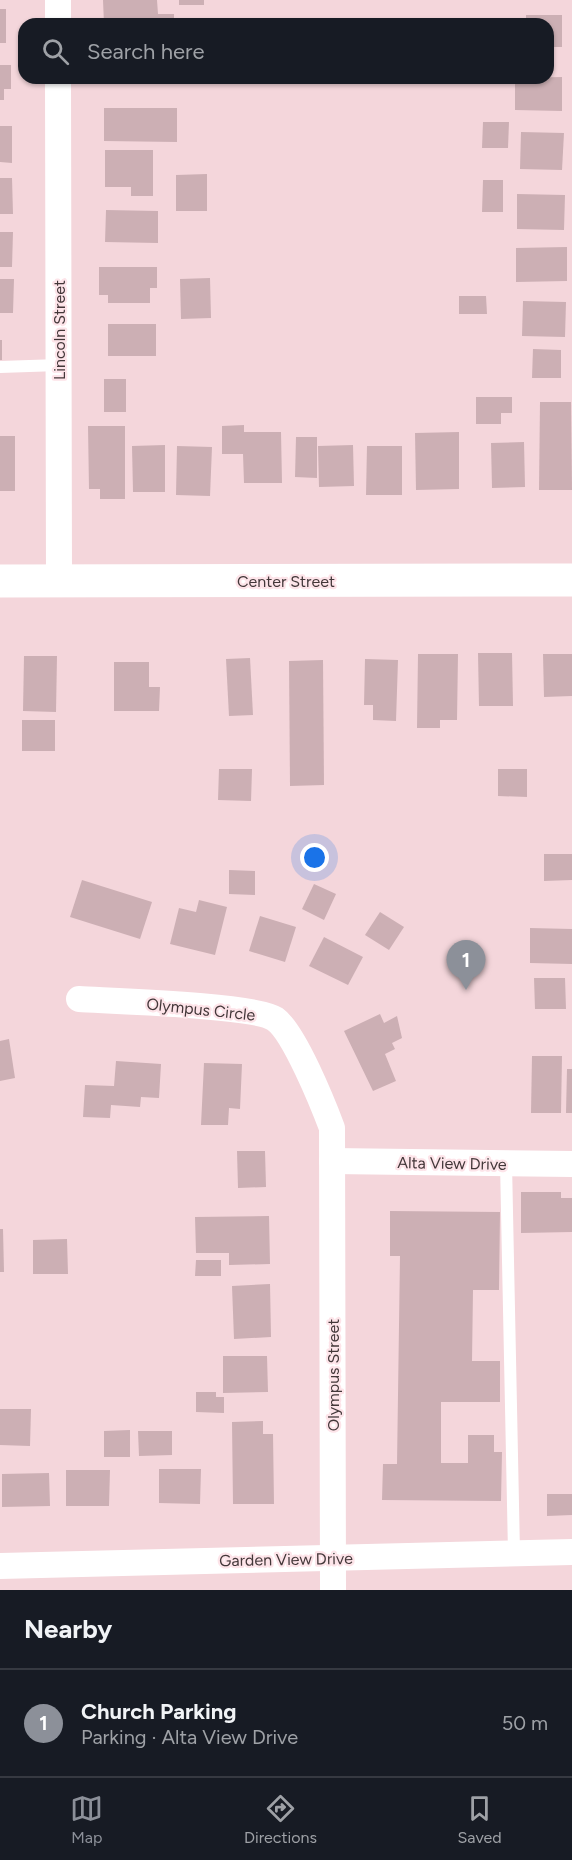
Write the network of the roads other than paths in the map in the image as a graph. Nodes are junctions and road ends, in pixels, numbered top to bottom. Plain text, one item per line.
1 (58, 0) edge
2 (58, 18) edge
3 (58, 84) edge
4 (59, 365) junction
5 (0, 367) edge
6 (572, 580) edge
7 (0, 581) edge
8 (59, 581) junction
9 (79, 999) dead end
10 (332, 1161) junction
11 (506, 1163) junction
12 (572, 1164) edge
13 (572, 1552) edge
14 (514, 1553) junction
15 (333, 1558) junction
16 (0, 1566) edge
17 (333, 1590) edge

1 - 2 street
3 - 4 street, Lincoln Street
4 - 5 lane
4 - 8 street, Lincoln Street
6 - 8 main road, Center Street
7 - 8 main road, Center Street
9 - 10 street, Olympus Circle
10 - 11 street, Alta View Drive
10 - 15 street, Olympus Street
11 - 12 street, Alta View Drive
11 - 14 lane
13 - 14 street, Garden View Drive
14 - 15 street, Garden View Drive
15 - 16 street, Garden View Drive
15 - 17 street, Olympus Street

